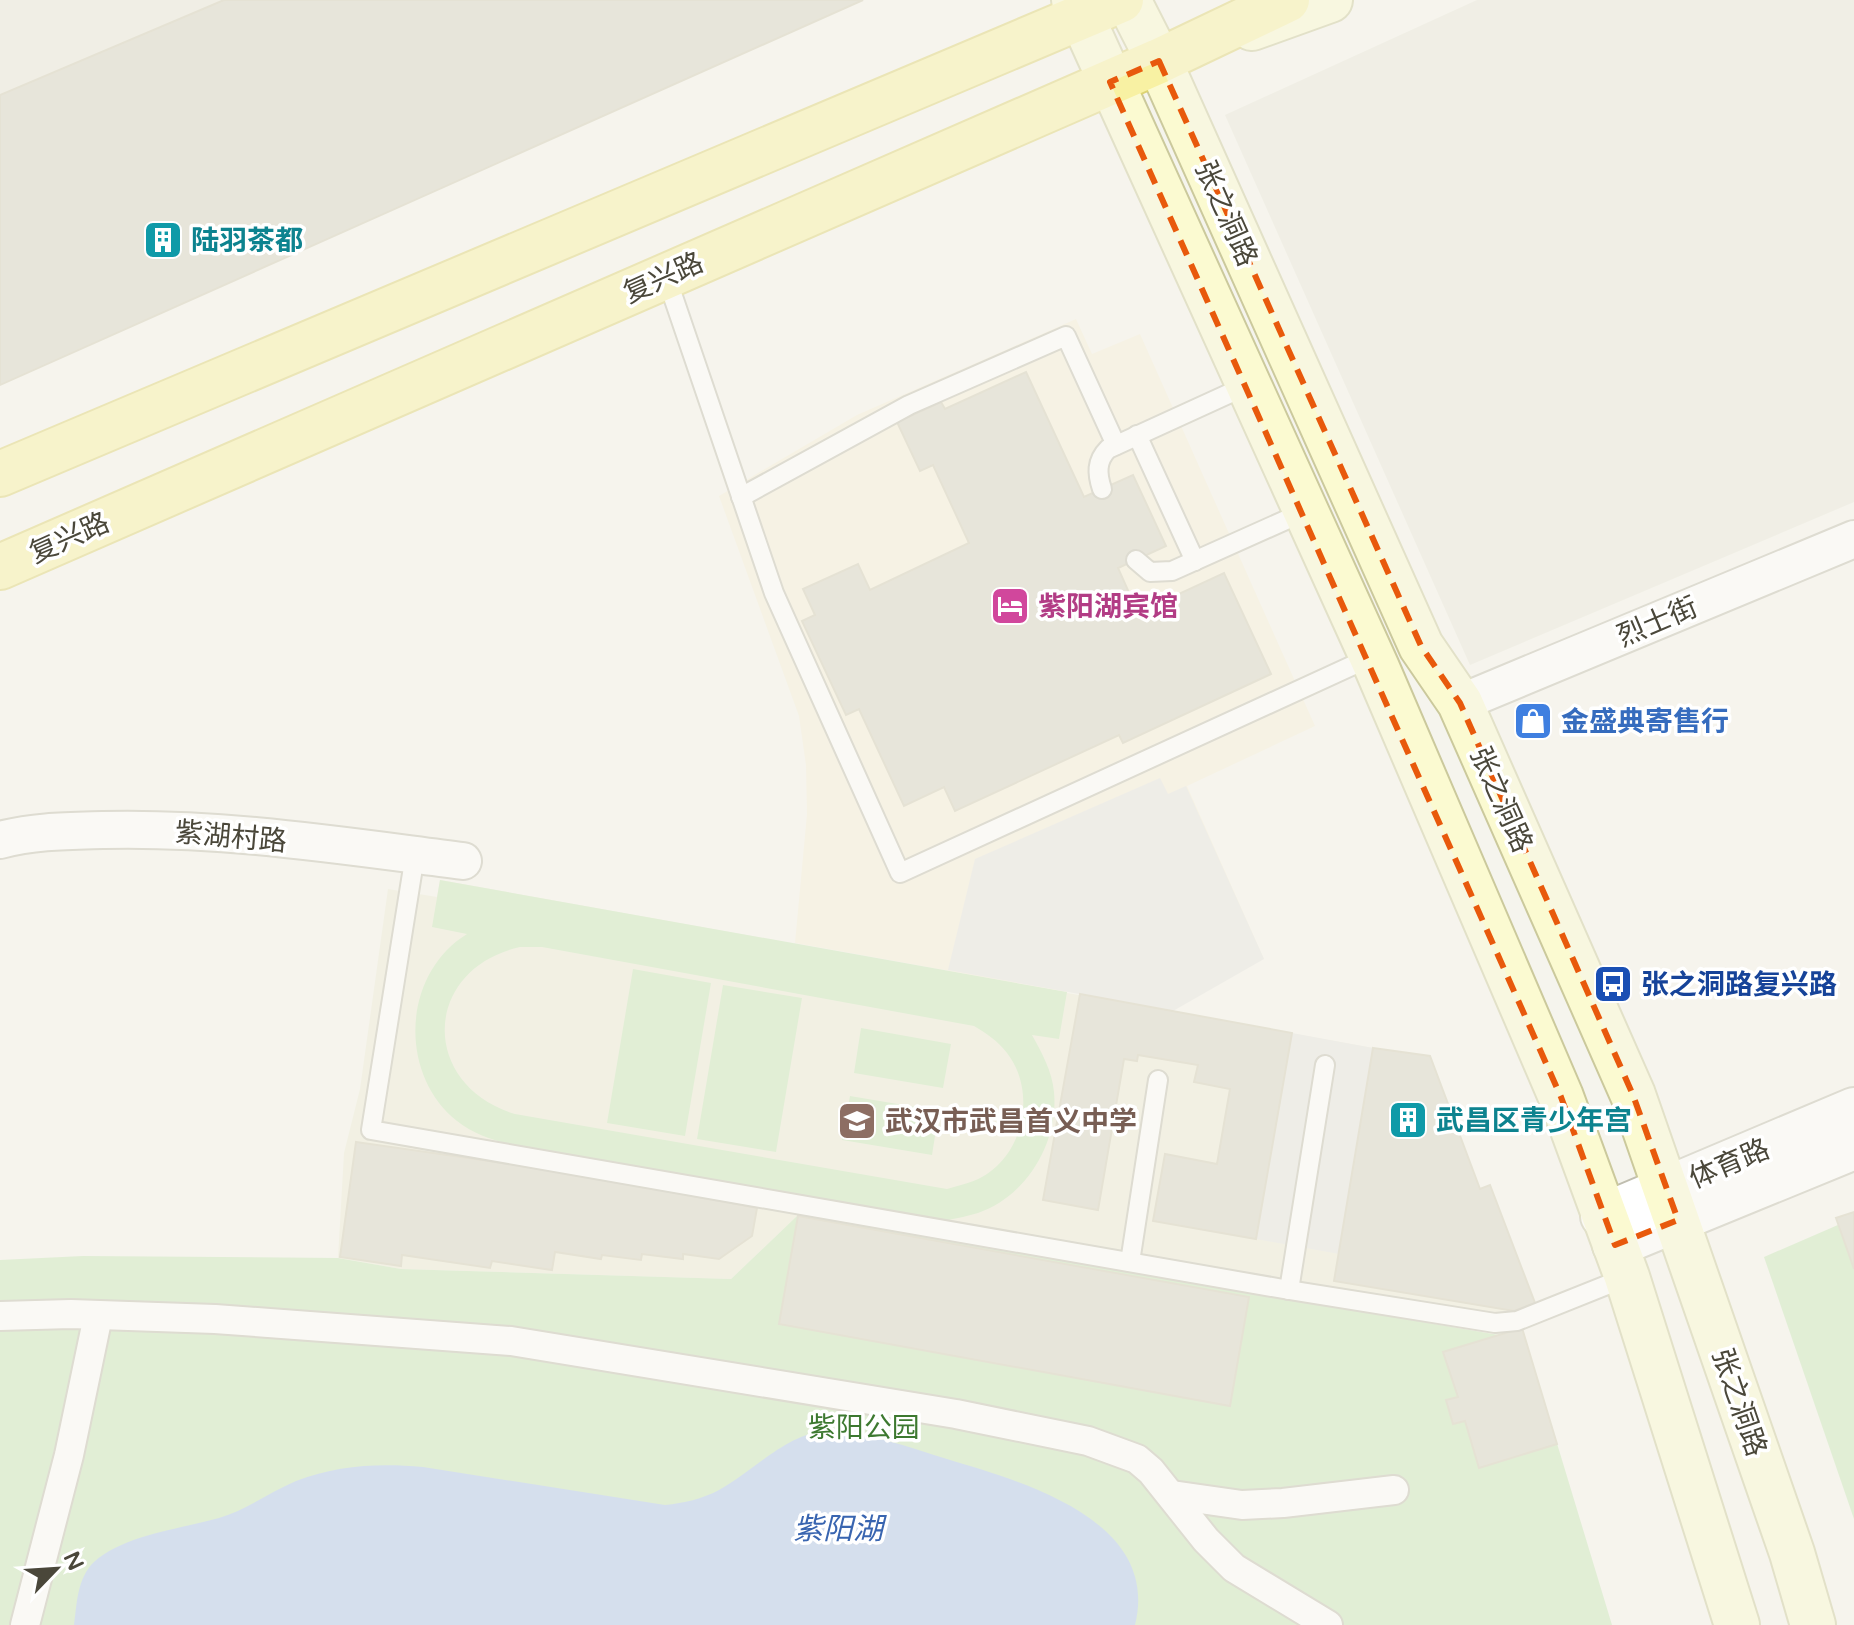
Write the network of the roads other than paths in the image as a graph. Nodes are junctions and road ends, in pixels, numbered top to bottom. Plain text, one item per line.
1 (1121, 0) edge
2 (1128, 0) edge
3 (1287, 0) edge
4 (1330, 0) edge
5 (1077, 8) edge
6 (1159, 61) junction
7 (1110, 82) junction
8 (666, 276) junction
9 (1249, 385) junction
10 (1137, 435) junction
11 (1116, 445) junction
12 (0, 474) edge
13 (1102, 489) dead end
14 (741, 497) junction
15 (1306, 511) junction
16 (1854, 539) edge
17 (1136, 560) dead end
18 (1195, 561) junction
19 (0, 567) edge
20 (1371, 657) junction
21 (1460, 703) junction
22 (0, 840) edge
23 (415, 855) junction
24 (463, 861) dead end
25 (1325, 1065) dead end
26 (1158, 1080) dead end
27 (1854, 1110) edge
28 (1854, 1147) edge
29 (1672, 1205) junction
30 (1615, 1246) junction
31 (1130, 1262) junction
32 (1289, 1290) junction
33 (0, 1316) edge
34 (98, 1316) junction
35 (1394, 1490) dead end
36 (1172, 1495) junction
37 (25, 1625) edge
38 (1328, 1625) edge
39 (1737, 1625) edge
40 (1813, 1625) edge

1 - 5 main road
2 - 6 main road, 张之洞路
3 - 6 main road
4 - 6 main road, 复兴路
5 - 7 main road, 张之洞路
5 - 12 main road
6 - 7 main road, 复兴路
6 - 21 main road, 张之洞路
7 - 8 main road, 复兴路
7 - 9 main road, 张之洞路
8 - 14 lane
8 - 19 main road, 复兴路
9 - 10 lane
9 - 15 main road, 张之洞路
10 - 11 lane
10 - 18 lane
11 - 13 lane
11 - 14 lane
14 - 20 lane
15 - 18 lane
15 - 20 main road, 张之洞路
16 - 21 street, 烈士街
17 - 18 lane
20 - 30 main road, 张之洞路
21 - 29 main road, 张之洞路
22 - 23 street, 紫湖村路
23 - 24 street, 紫湖村路
23 - 31 lane
25 - 32 lane
26 - 31 lane
27 - 29 street, 体育路
28 - 29 street
29 - 30 street
29 - 40 main road, 张之洞路
30 - 32 lane
30 - 39 main road, 张之洞路
31 - 32 lane
33 - 34 street
34 - 36 street
34 - 37 street
35 - 36 street
36 - 38 street

